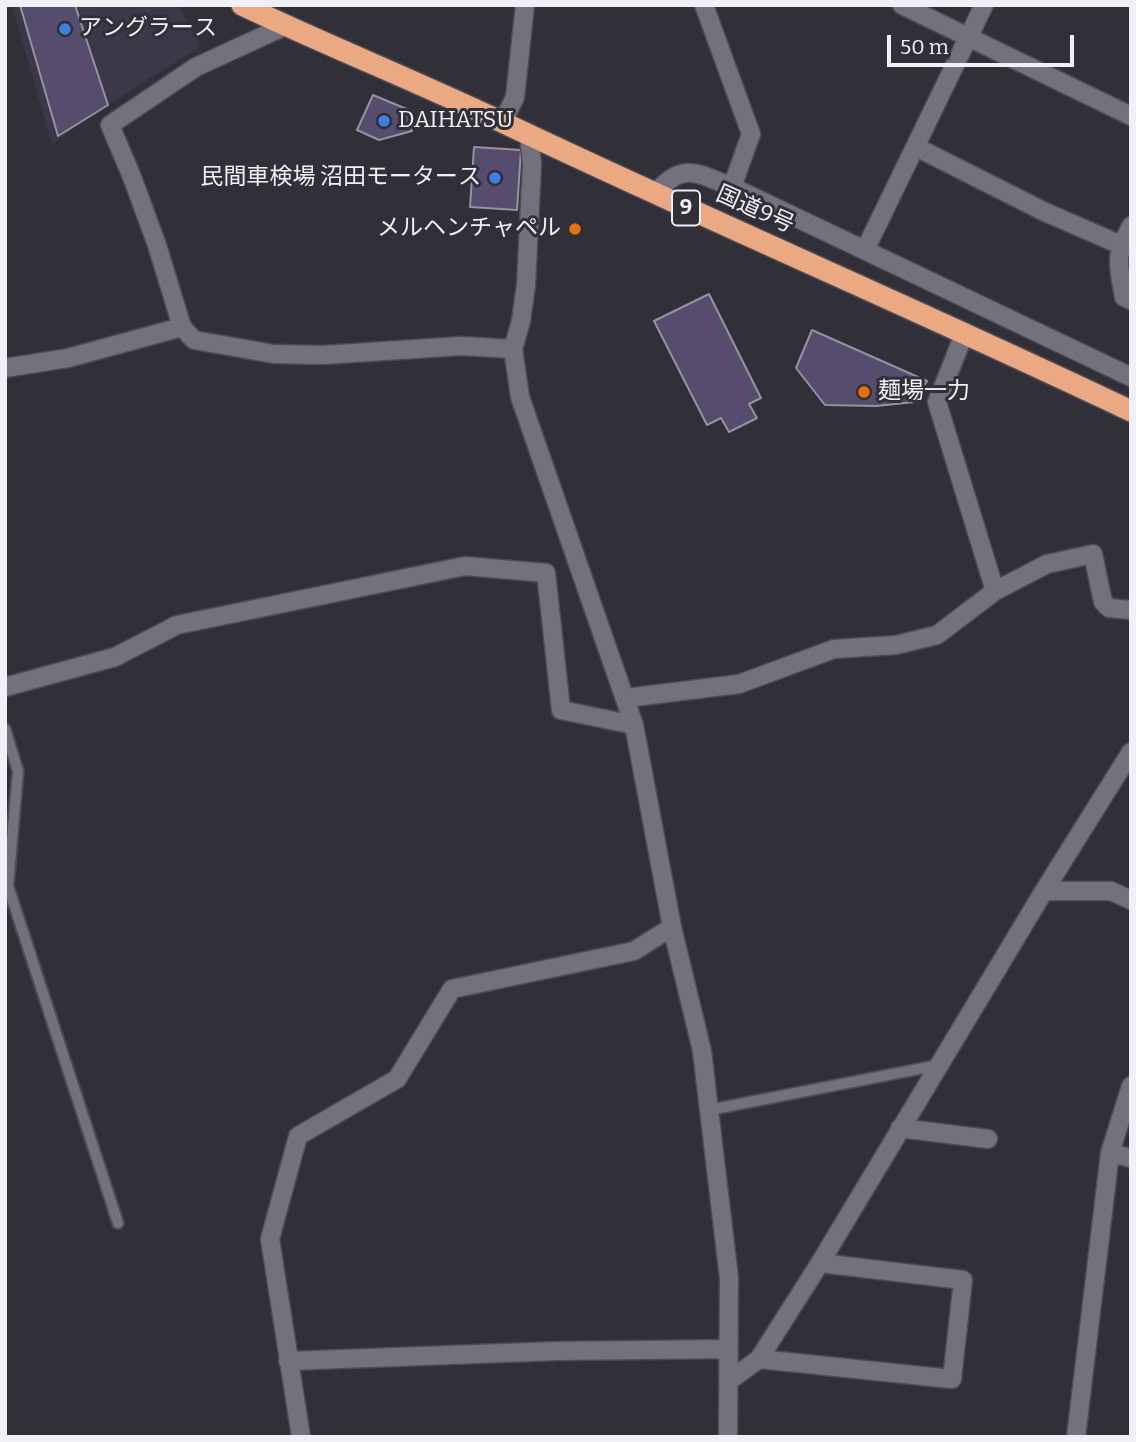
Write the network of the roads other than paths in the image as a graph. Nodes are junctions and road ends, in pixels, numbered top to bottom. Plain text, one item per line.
1 (242, 5) edge
2 (525, 5) edge
3 (704, 5) edge
4 (902, 5) edge
5 (984, 5) edge
6 (285, 26) junction
7 (969, 37) junction
8 (1131, 116) edge
9 (503, 122) junction
10 (529, 136) junction
11 (916, 147) junction
12 (732, 187) junction
13 (655, 194) junction
14 (1131, 226) edge
15 (1121, 245) junction
16 (865, 250) junction
17 (1131, 300) edge
18 (182, 327) junction
19 (965, 332) junction
20 (513, 348) junction
21 (5, 368) edge
22 (1131, 377) edge
23 (1131, 411) edge
24 (995, 591) junction
25 (1131, 610) edge
26 (5, 687) edge
27 (626, 698) junction
28 (634, 725) junction
29 (5, 729) edge
30 (1131, 752) edge
31 (1044, 891) junction
32 (1131, 900) edge
33 (671, 927) junction
34 (939, 1065) junction
35 (1131, 1086) edge
36 (709, 1110) junction
37 (900, 1128) junction
38 (988, 1139) dead end
39 (1110, 1153) junction
40 (1131, 1158) edge
41 (118, 1223) dead end
42 (820, 1263) junction
43 (728, 1349) junction
44 (759, 1359) junction
45 (288, 1361) junction
46 (730, 1380) junction
47 (301, 1437) edge
48 (728, 1437) edge
49 (1076, 1437) edge

1 - 6 highway, 国道9号 / 9
2 - 9 street
3 - 12 street
4 - 7 street
5 - 7 street
6 - 9 highway, 国道9号 / 9
6 - 18 street
7 - 8 street
7 - 11 street
9 - 10 highway, 国道9号 / 9
10 - 13 highway, 国道9号 / 9
10 - 20 street
11 - 15 street
11 - 16 street
12 - 13 street
12 - 16 street
13 - 19 highway, 国道9号 / 9
14 - 15 street
15 - 17 street
16 - 22 street
18 - 20 street
18 - 21 street
19 - 23 highway, 国道9号 / 9
19 - 24 street
20 - 27 street
24 - 25 street
24 - 27 street
26 - 28 street
27 - 28 street
28 - 33 street
29 - 41 lane
30 - 31 street
31 - 32 street
31 - 34 street
33 - 36 street
33 - 45 street
34 - 36 lane
34 - 37 street
35 - 39 street
36 - 43 street
37 - 38 street
37 - 42 street
39 - 40 street
39 - 49 street
42 - 44 street
42 - 44 street
43 - 45 street
43 - 46 street
44 - 46 street
45 - 47 street
46 - 48 street

